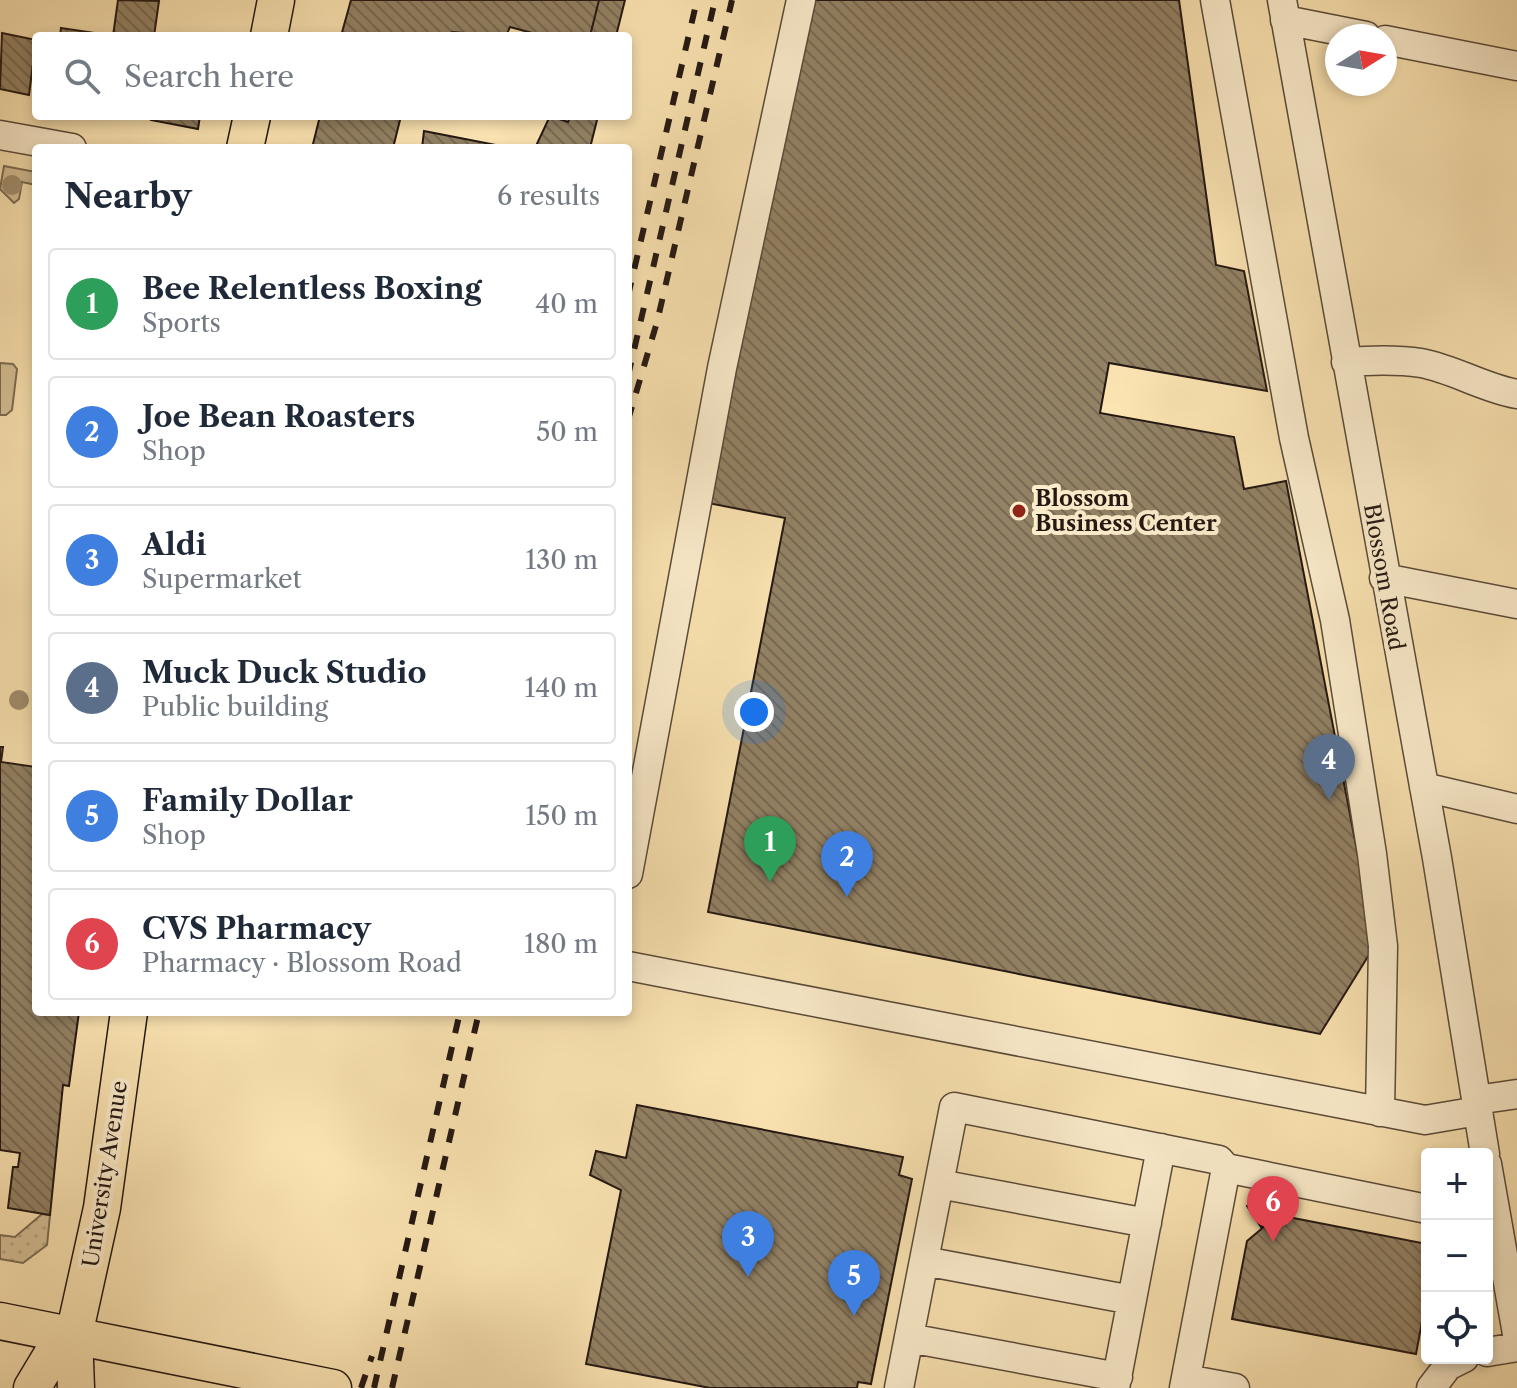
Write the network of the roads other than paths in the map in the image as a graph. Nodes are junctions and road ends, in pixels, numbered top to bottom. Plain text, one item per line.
1 (276, 0) edge
2 (801, 0) edge
3 (1215, 0) edge
4 (1284, 10) edge
5 (1328, 24) edge
6 (270, 32) edge
7 (1397, 42) edge
8 (1517, 66) edge
9 (251, 120) edge
10 (0, 135) edge
11 (50, 144) edge
12 (246, 144) edge
13 (1346, 362) junction
14 (1517, 394) edge
15 (1384, 578) junction
16 (1517, 604) edge
17 (1424, 787) junction
18 (1517, 809) edge
19 (632, 852) edge
20 (632, 967) edge
21 (128, 1016) edge
22 (1517, 1094) edge
23 (1477, 1106) junction
24 (1380, 1112) junction
25 (1161, 1148) junction
26 (1484, 1148) edge
27 (1226, 1168) junction
28 (939, 1184) junction
29 (1421, 1208) edge
30 (1147, 1223) junction
31 (1493, 1225) edge
32 (1510, 1257) edge
33 (924, 1261) junction
34 (1132, 1300) junction
35 (0, 1321) edge
36 (1517, 1334) edge
37 (74, 1335) junction
38 (909, 1338) junction
39 (1517, 1347) edge
40 (1493, 1351) edge
41 (1452, 1364) edge
42 (1116, 1382) edge
43 (1185, 1383) edge
44 (32, 1388) edge
45 (76, 1388) edge
46 (333, 1388) edge
47 (899, 1388) edge
48 (1235, 1388) edge
49 (1431, 1388) edge

1 - 6 main road
2 - 19 street
3 - 24 street
4 - 5 street
4 - 13 street, Blossom Road
7 - 8 street
9 - 12 main road
10 - 11 street
13 - 14 street
13 - 15 street, Blossom Road
15 - 16 street
15 - 17 street, Blossom Road
17 - 18 street
17 - 23 street, Blossom Road
20 - 24 street
21 - 37 main road, University Avenue
22 - 23 street
23 - 24 street
23 - 26 street, Blossom Road
25 - 27 street
25 - 28 street
25 - 30 street
27 - 29 street
27 - 43 street
28 - 30 street
28 - 33 street
30 - 34 street
31 - 32 street
32 - 36 street
33 - 34 street
33 - 38 street
34 - 42 street
35 - 37 main road
37 - 44 main road
37 - 45 main road, University Avenue
37 - 46 main road
38 - 42 street
38 - 47 street
39 - 40 street
41 - 49 street
43 - 48 street

